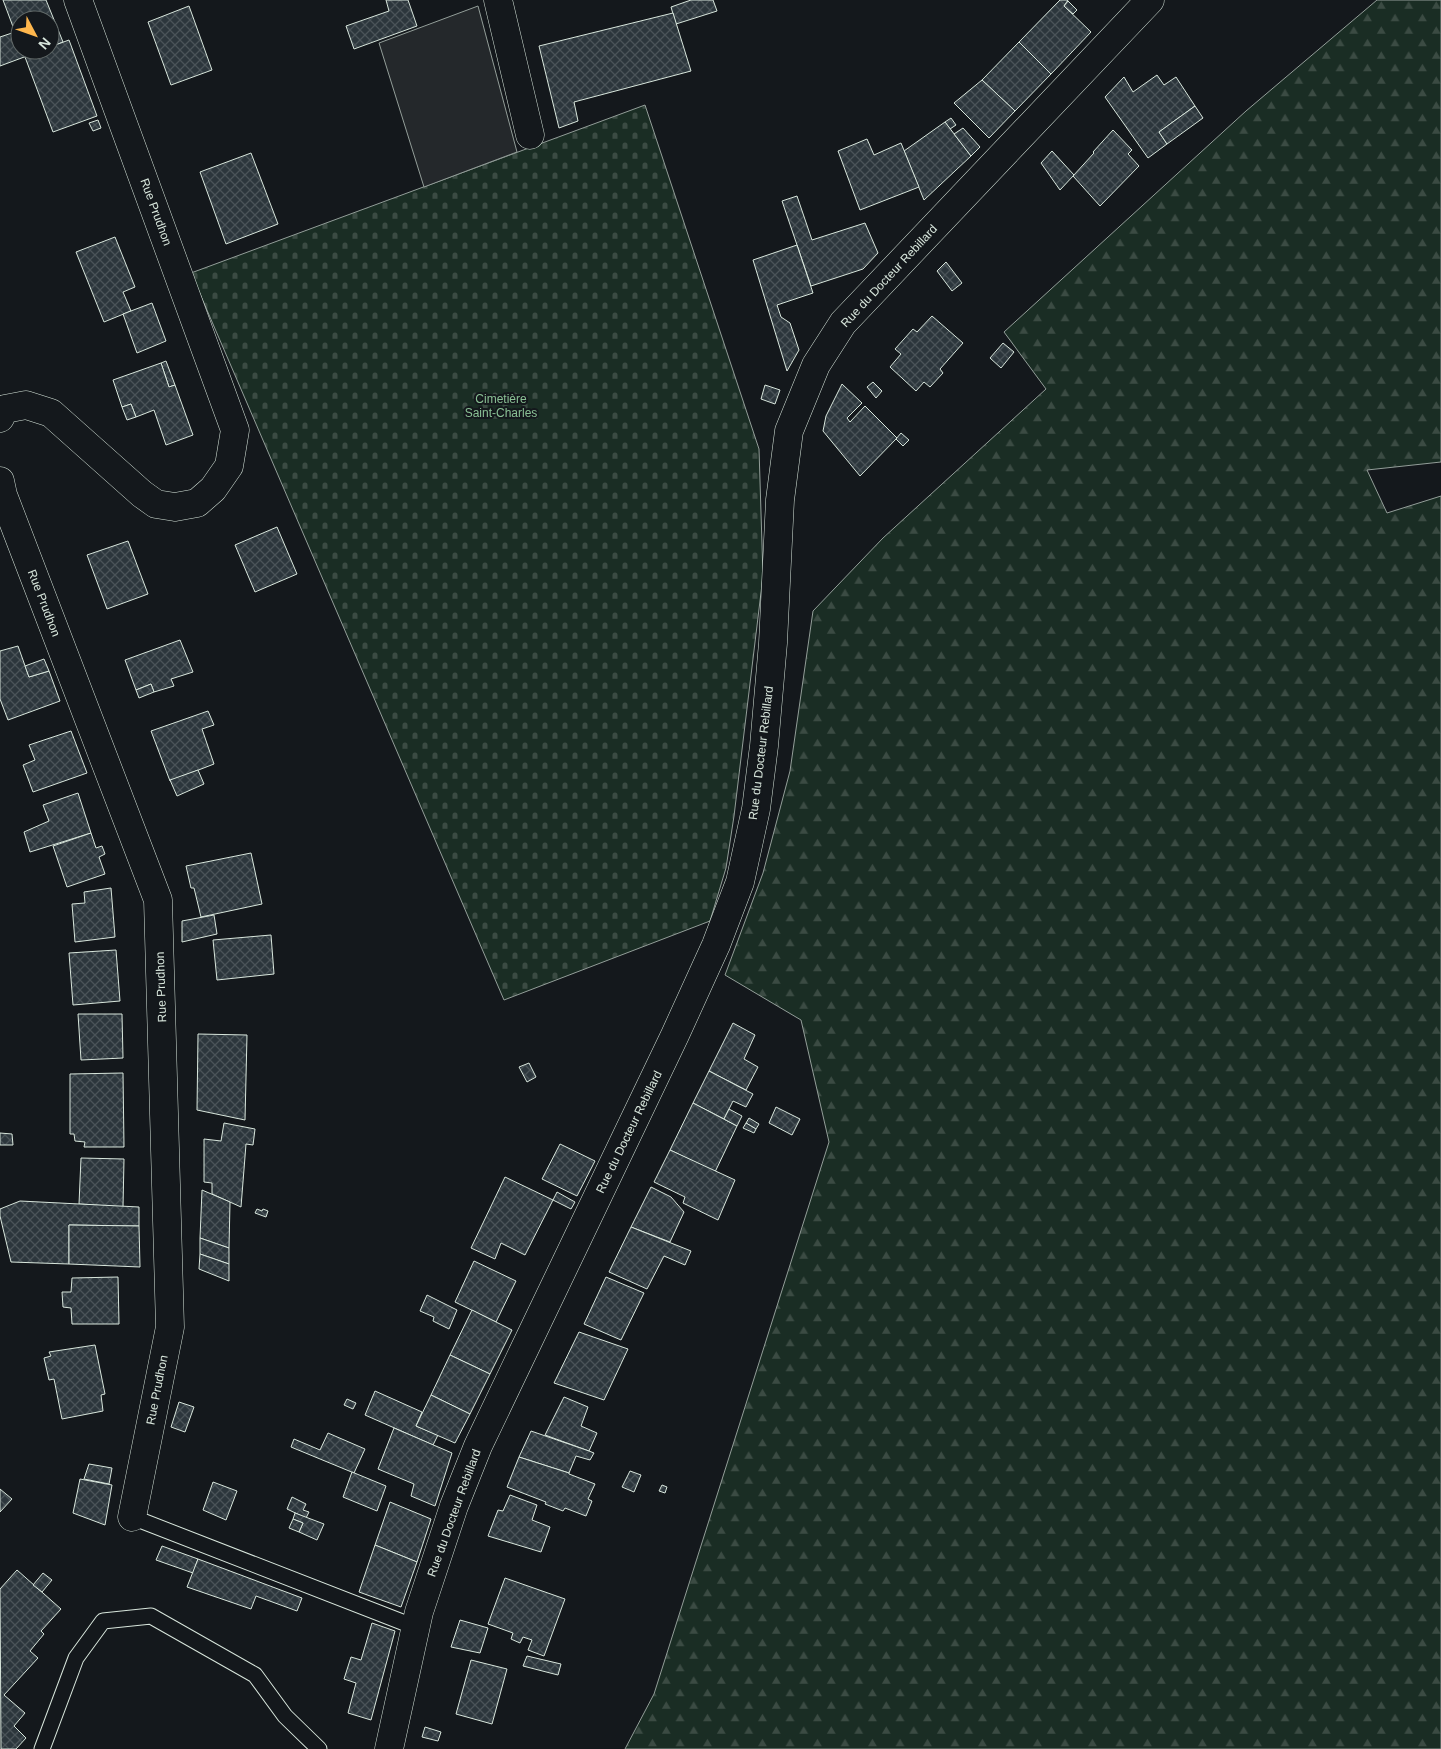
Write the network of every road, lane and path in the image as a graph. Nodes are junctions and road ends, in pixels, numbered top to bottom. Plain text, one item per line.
1 (78, 0) edge
2 (498, 0) edge
3 (1150, 0) edge
4 (530, 135) dead end
5 (0, 418) edge
6 (0, 481) edge
7 (132, 1517) joint
8 (415, 1628) junction
9 (42, 1749) edge
10 (319, 1749) edge
11 (389, 1749) edge

1 - 5 street, Rue Prudhon
2 - 4 street
3 - 8 street, Rue du Docteur Rebillard
6 - 7 street, Rue Prudhon
7 - 8 lane
8 - 11 street, Rue du Docteur Rebillard
9 - 10 lane

